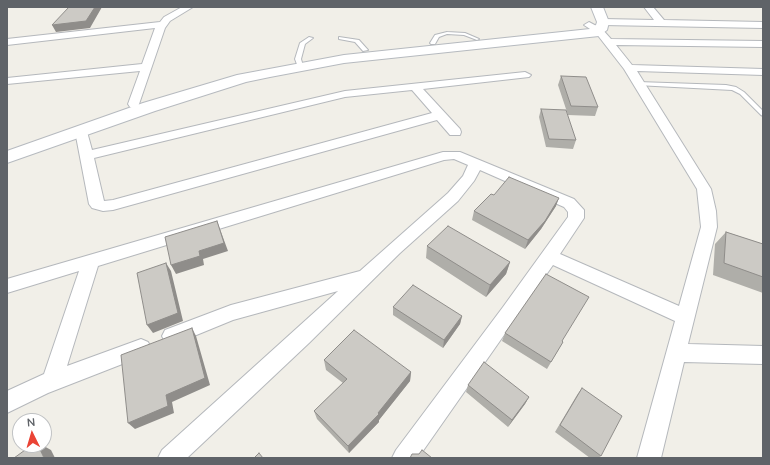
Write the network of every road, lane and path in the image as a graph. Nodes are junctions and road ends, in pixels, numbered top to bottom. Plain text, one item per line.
1 (189, 7) edge
2 (584, 7) edge
3 (597, 7) edge
4 (648, 7) edge
5 (660, 23) junction
6 (163, 24) junction
7 (763, 25) edge
8 (599, 30) junction
9 (312, 38) dead end
10 (341, 38) dead end
11 (7, 42) edge
12 (763, 44) edge
13 (365, 50) junction
14 (299, 62) junction
15 (146, 67) junction
16 (629, 68) junction
17 (763, 72) edge
18 (526, 75) dead end
19 (7, 81) edge
20 (638, 84) junction
21 (414, 86) junction
22 (134, 104) junction
23 (763, 114) edge
24 (440, 115) junction
25 (81, 131) junction
26 (455, 132) dead end
27 (7, 146) edge
28 (87, 155) junction
29 (7, 157) edge
30 (476, 163) junction
31 (549, 256) junction
32 (91, 261) junction
33 (366, 276) junction
34 (7, 286) edge
35 (686, 317) junction
36 (676, 353) junction
37 (763, 355) edge
38 (52, 382) junction
39 (7, 402) edge
40 (170, 458) edge
41 (404, 458) edge
42 (649, 458) edge

1 - 6 street
2 - 8 street
3 - 8 street
4 - 5 street
5 - 7 street
5 - 8 street
6 - 11 street
6 - 15 street
8 - 12 street
8 - 13 street
8 - 14 street
8 - 16 street
9 - 14 lane
10 - 13 lane
13 - 14 street
14 - 22 street
14 - 25 street
15 - 19 street
15 - 22 street
16 - 17 street
16 - 20 street
18 - 21 street
20 - 23 lane
20 - 35 street
21 - 24 street
21 - 28 street
22 - 27 street
24 - 26 street
24 - 28 street
25 - 28 street
25 - 29 street
30 - 31 street
30 - 32 street
30 - 33 street
31 - 35 street
31 - 41 street
32 - 34 street
32 - 38 street
33 - 38 street
33 - 40 street
35 - 36 street
36 - 37 street
36 - 42 street
38 - 39 street

